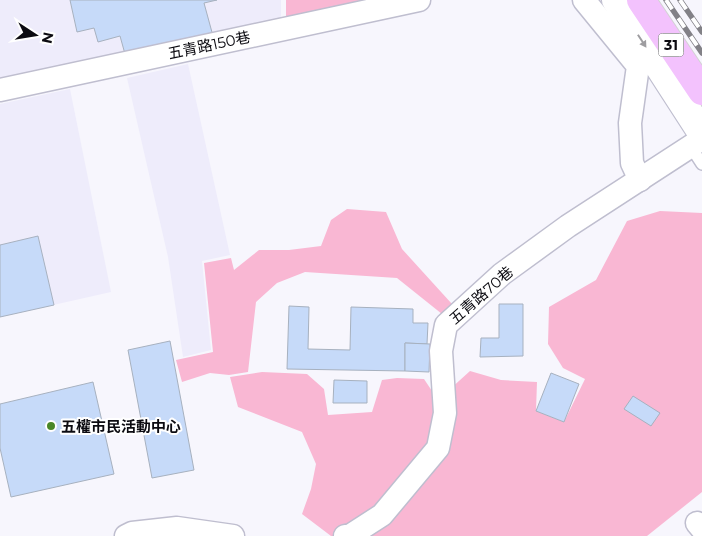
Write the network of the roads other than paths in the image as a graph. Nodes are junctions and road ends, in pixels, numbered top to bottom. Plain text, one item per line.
1 (419, 0) edge
2 (584, 0) edge
3 (616, 0) edge
4 (641, 0) edge
5 (0, 90) edge
6 (702, 91) edge
7 (699, 146) edge
8 (640, 180) junction
9 (126, 536) edge
10 (234, 536) edge
11 (345, 536) edge

1 - 5 street, 五青路150巷
2 - 8 street
3 -> 7 main road
4 - 6 main road, 31
7 - 8 street, 五青路70巷
8 - 11 street, 五青路70巷
9 - 10 street

